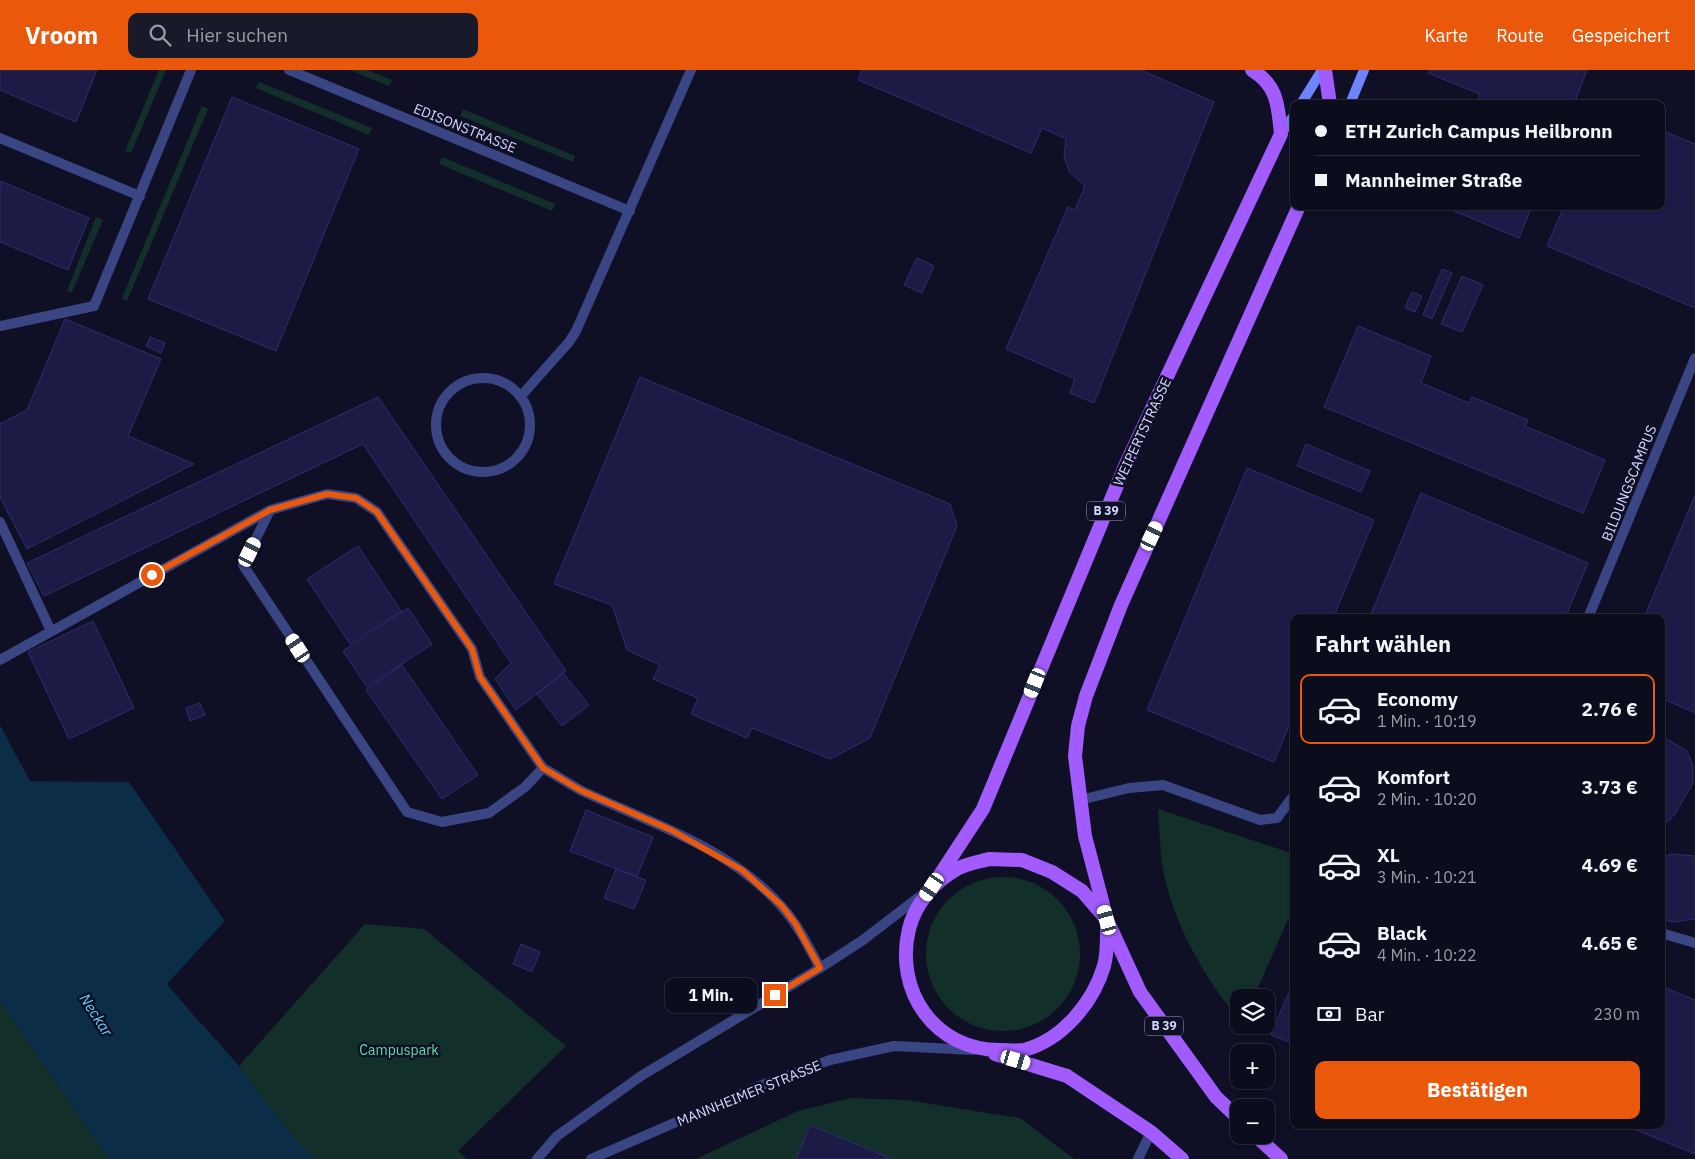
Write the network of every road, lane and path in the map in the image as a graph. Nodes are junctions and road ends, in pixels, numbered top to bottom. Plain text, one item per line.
1 (191, 70) edge
2 (289, 70) edge
3 (691, 70) edge
4 (1252, 70) edge
5 (1324, 70) edge
6 (1364, 70) edge
7 (1304, 100) edge
8 (1329, 100) edge
9 (1352, 100) edge
10 (1290, 120) edge
11 (1281, 134) junction
12 (0, 138) edge
13 (140, 196) junction
14 (1298, 210) edge
15 (630, 211) junction
16 (0, 326) edge
17 (1695, 358) edge
18 (521, 396) junction
19 (270, 510) junction
20 (0, 522) edge
21 (1590, 614) edge
22 (51, 631) junction
23 (0, 660) edge
24 (543, 768) junction
25 (1080, 800) junction
26 (1290, 807) edge
27 (932, 887) junction
28 (1107, 920) junction
29 (1665, 934) edge
30 (1695, 943) edge
31 (820, 968) junction
32 (982, 1050) junction
33 (1230, 1110) edge
34 (1151, 1132) junction
35 (1265, 1144) edge
36 (1176, 1156) edge
37 (537, 1159) edge
38 (591, 1159) edge
39 (1138, 1159) edge
40 (1281, 1159) edge

1 - 13 street
2 - 15 street, EDISONSTRASSE
3 - 15 street
4 - 11 main road, B 39
5 - 7 main road
5 - 8 main road
6 - 9 main road
10 - 11 main road, WEIPERTSTRASSE
11 - 27 main road, WEIPERTSTRASSE / B 39
12 - 13 street
13 - 16 street
14 - 25 main road, B 39
15 - 18 street
17 - 21 street, BILDUNGSCAMPUS
18 - 18 street
19 - 22 street
19 - 24 street
19 - 24 street
20 - 22 street
22 - 23 street
24 - 31 street
25 - 26 street
25 - 28 main road, B 39
27 - 28 main road
27 - 31 street
27 - 32 main road, B 39
28 - 32 main road
28 - 33 main road, B 39
29 - 30 street
31 - 37 street
32 - 34 main road, MANNHEIMER STRASSE / B 39
32 - 38 street, MANNHEIMER STRASSE
34 - 36 main road, MANNHEIMER STRASSE / B 39
34 - 39 street
35 - 40 main road

